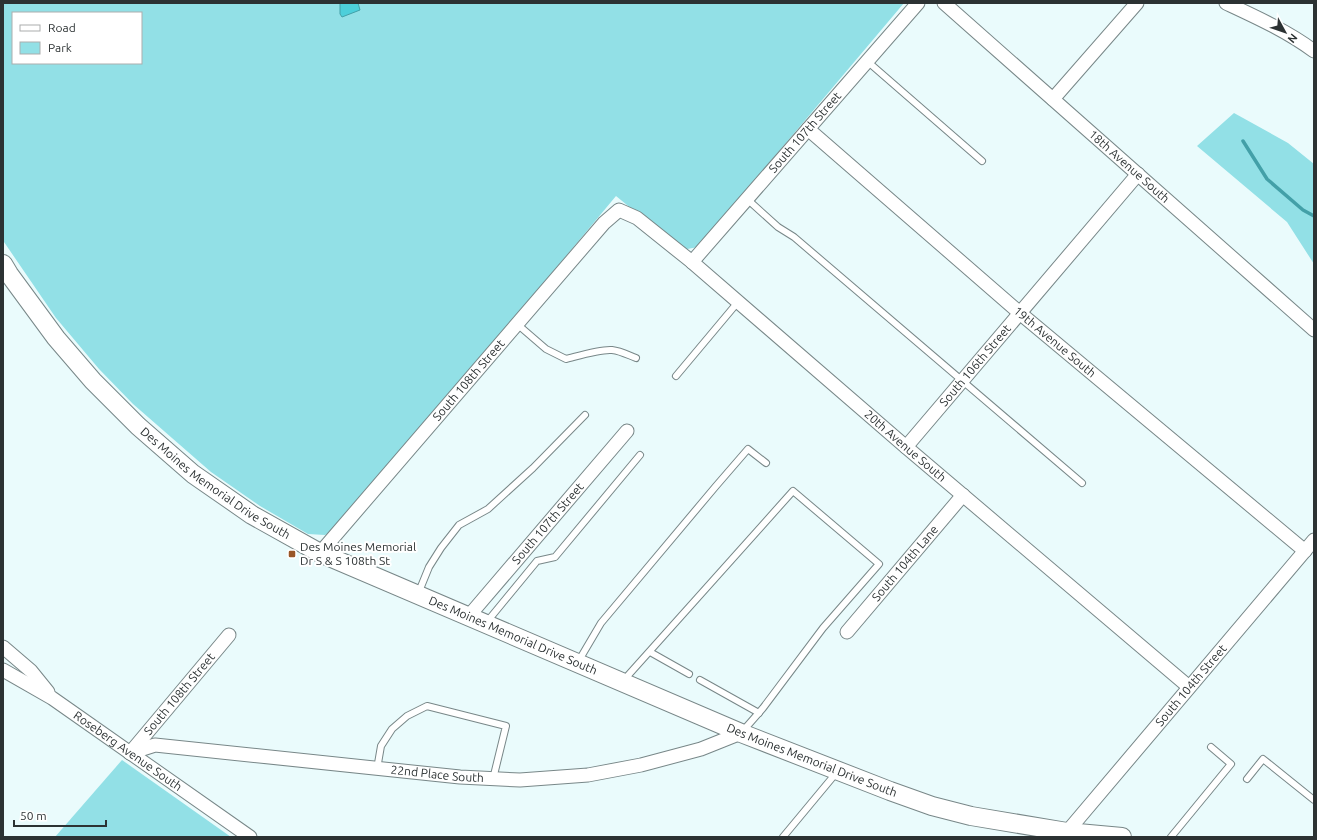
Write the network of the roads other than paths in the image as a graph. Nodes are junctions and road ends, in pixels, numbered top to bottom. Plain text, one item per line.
1 (918, 3) edge
2 (944, 3) edge
3 (1137, 3) edge
4 (1226, 3) edge
5 (1314, 51) edge
6 (867, 61) junction
7 (1053, 99) junction
8 (808, 129) junction
9 (982, 161) dead end
10 (1138, 174) junction
11 (747, 199) junction
12 (619, 210) joint
13 (692, 262) junction
14 (3, 264) edge
15 (738, 302) junction
16 (1021, 314) junction
17 (517, 324) junction
18 (1314, 330) edge
19 (636, 358) dead end
20 (676, 376) dead end
21 (962, 382) junction
22 (585, 414) dead end
23 (627, 431) dead end
24 (906, 447) junction
25 (640, 455) dead end
26 (766, 463) dead end
27 (1082, 483) dead end
28 (963, 495) junction
29 (1314, 540) edge
30 (1305, 551) junction
31 (320, 553) junction
32 (418, 595) junction
33 (468, 616) junction
34 (485, 624) junction
35 (847, 632) dead end
36 (228, 634) dead end
37 (3, 647) edge
38 (650, 652) junction
39 (577, 663) junction
40 (3, 670) edge
41 (689, 674) dead end
42 (700, 680) dead end
43 (622, 682) junction
44 (1189, 687) junction
45 (52, 698) junction
46 (759, 713) junction
47 (741, 733) junction
48 (1211, 747) dead end
49 (130, 753) junction
50 (377, 769) junction
51 (838, 770) junction
52 (493, 779) junction
53 (1248, 779) dead end
54 (1314, 800) edge
55 (1067, 832) junction
56 (250, 837) edge
57 (783, 837) edge
58 (1122, 837) edge
59 (1171, 837) edge

1 - 6 street, South 107th Street
2 - 7 street, 18th Avenue South
3 - 7 street
4 - 5 street
6 - 8 street, South 107th Street
6 - 9 lane
7 - 10 street, 18th Avenue South
8 - 11 street, South 107th Street
8 - 16 street, 19th Avenue South
10 - 16 street, South 106th Street
10 - 18 street, 18th Avenue South
11 - 13 street, South 107th Street
11 - 21 lane
12 - 13 street, 20th Avenue South
12 - 17 street, South 108th Street
13 - 15 street, 20th Avenue South
14 - 31 main road, Des Moines Memorial Drive South
15 - 20 lane
15 - 24 street, 20th Avenue South
16 - 21 street, South 106th Street
16 - 30 street, 19th Avenue South
17 - 19 lane
17 - 31 street, South 108th Street
21 - 24 street, South 106th Street
21 - 27 lane
22 - 32 lane
23 - 33 street, South 107th Street
24 - 28 street, 20th Avenue South
25 - 34 lane
26 - 39 lane
28 - 35 street, South 104th Lane
28 - 44 street, 20th Avenue South
29 - 30 street, South 104th Street
30 - 44 street, South 104th Street
31 - 32 main road, Des Moines Memorial Drive South
32 - 33 main road, Des Moines Memorial Drive South
33 - 34 main road, Des Moines Memorial Drive South
34 - 39 main road, Des Moines Memorial Drive South
36 - 49 street, South 108th Street
37 - 45 street
38 - 41 lane
38 - 43 lane
38 - 46 lane
39 - 43 main road, Des Moines Memorial Drive South
40 - 45 street, Roseberg Avenue South
42 - 46 lane
43 - 47 main road, Des Moines Memorial Drive South
44 - 55 street, South 104th Street
45 - 49 street, Roseberg Avenue South
46 - 47 lane
47 - 51 main road, Des Moines Memorial Drive South
47 - 52 street, 22nd Place South
48 - 59 lane
49 - 50 street, 22nd Place South
49 - 56 street, Roseberg Avenue South
50 - 52 street, 22nd Place South
50 - 52 lane
51 - 55 main road, Des Moines Memorial Drive South
51 - 57 lane
53 - 54 lane
55 - 58 main road, Des Moines Memorial Drive South

